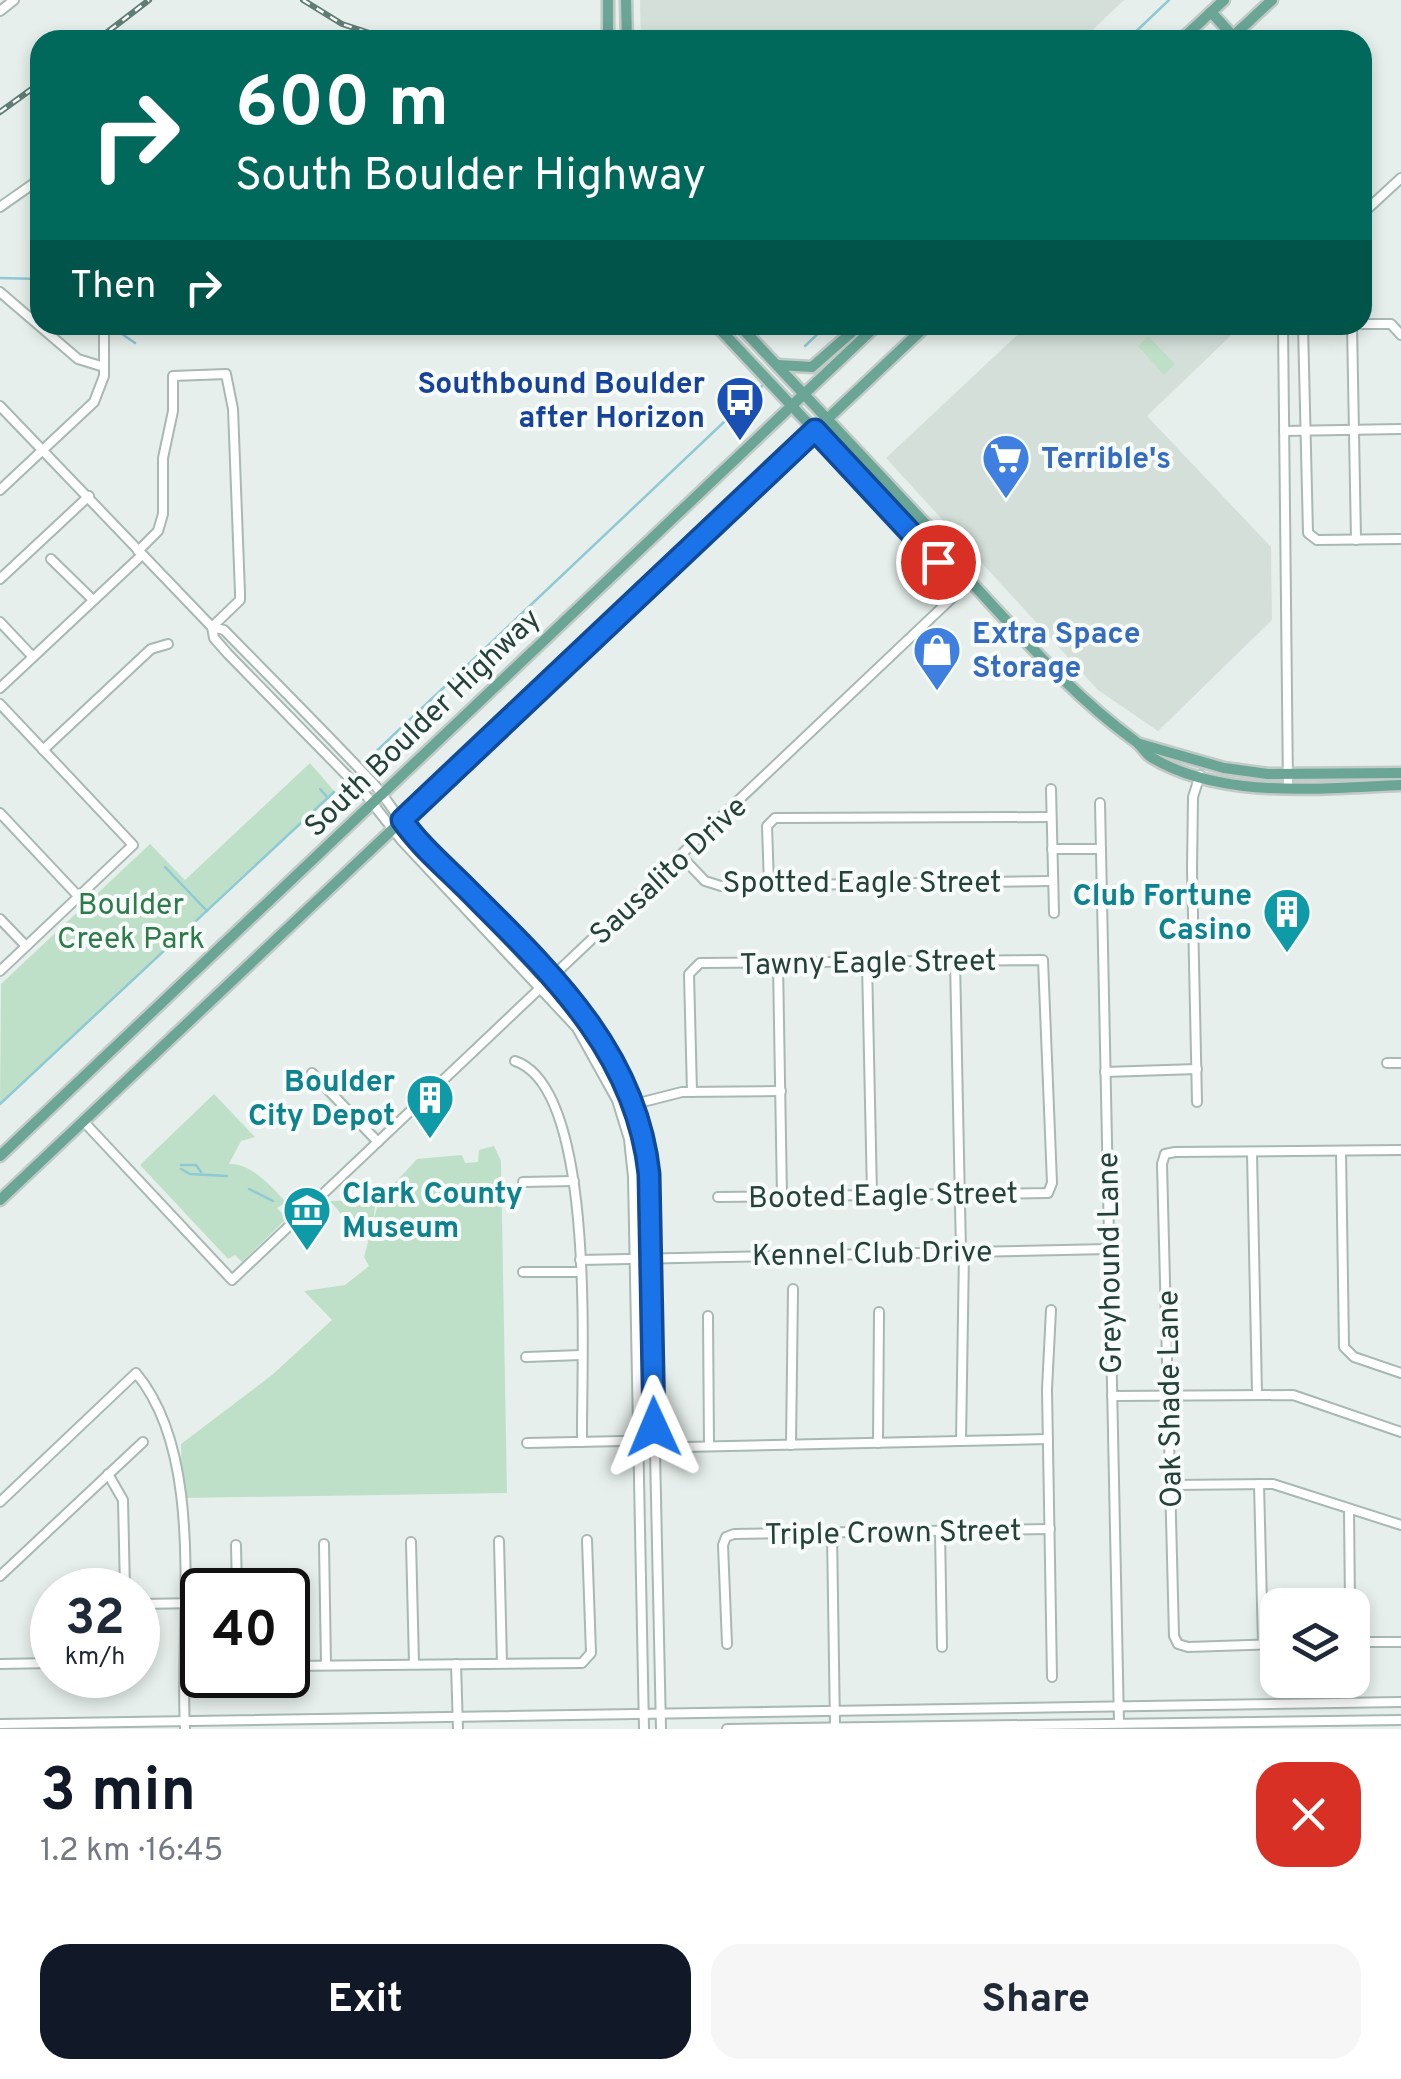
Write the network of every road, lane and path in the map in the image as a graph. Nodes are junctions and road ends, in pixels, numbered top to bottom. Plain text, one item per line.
1 (14, 0) edge
2 (608, 0) edge
3 (626, 0) edge
4 (1224, 0) edge
5 (1272, 0) edge
6 (1, 8) edge
7 (1211, 12) junction
8 (626, 20) junction
9 (608, 21) junction
10 (608, 30) edge
11 (626, 30) edge
12 (1192, 30) edge
13 (1225, 30) edge
14 (1240, 30) edge
15 (1401, 178) edge
16 (30, 186) edge
17 (1372, 205) edge
18 (0, 207) edge
19 (0, 292) edge
20 (30, 318) edge
21 (1372, 326) edge
22 (1400, 331) edge
23 (50, 335) edge
24 (104, 335) edge
25 (725, 335) edge
26 (748, 335) edge
27 (849, 335) edge
28 (866, 335) edge
29 (916, 335) edge
30 (1283, 335) edge
31 (1303, 335) edge
32 (1352, 335) edge
33 (776, 364) junction
34 (104, 367) junction
35 (804, 394) junction
36 (0, 406) edge
37 (792, 406) junction
38 (827, 418) junction
39 (1401, 429) edge
40 (815, 430) junction
41 (1354, 430) junction
42 (1284, 431) junction
43 (1304, 431) junction
44 (41, 451) junction
45 (0, 490) edge
46 (89, 496) junction
47 (1401, 539) edge
48 (1356, 540) junction
49 (140, 553) junction
50 (51, 559) dead end
51 (0, 579) edge
52 (970, 581) junction
53 (93, 600) junction
54 (0, 622) edge
55 (212, 627) junction
56 (168, 644) dead end
57 (33, 657) junction
58 (0, 688) edge
59 (0, 704) edge
60 (1140, 744) junction
61 (43, 750) junction
62 (1401, 773) edge
63 (1200, 776) junction
64 (1288, 781) junction
65 (1401, 785) edge
66 (1051, 789) dead end
67 (378, 799) junction
68 (1100, 803) dead end
69 (0, 813) edge
70 (1052, 816) junction
71 (398, 824) junction
72 (1052, 849) junction
73 (1101, 849) junction
74 (682, 857) junction
75 (1053, 881) junction
76 (769, 886) junction
77 (79, 896) junction
78 (1054, 913) dead end
79 (0, 919) edge
80 (26, 946) junction
81 (956, 961) junction
82 (868, 962) junction
83 (778, 964) junction
84 (0, 971) edge
85 (552, 979) junction
86 (542, 989) junction
87 (515, 1061) dead end
88 (1387, 1063) dead end
89 (1401, 1063) edge
90 (1197, 1069) junction
91 (1105, 1072) junction
92 (312, 1073) dead end
93 (781, 1091) junction
94 (692, 1092) junction
95 (1197, 1102) dead end
96 (635, 1104) junction
97 (84, 1122) junction
98 (376, 1144) junction
99 (1401, 1150) edge
100 (1341, 1151) junction
101 (1252, 1153) junction
102 (0, 1156) edge
103 (523, 1182) dead end
104 (574, 1182) junction
105 (960, 1193) junction
106 (1048, 1193) joint
107 (872, 1194) junction
108 (782, 1196) junction
109 (718, 1197) dead end
110 (0, 1200) edge
111 (1109, 1249) junction
112 (963, 1252) junction
113 (651, 1257) junction
114 (635, 1258) junction
115 (580, 1260) junction
116 (523, 1272) dead end
117 (580, 1272) junction
118 (793, 1289) dead end
119 (1051, 1310) dead end
120 (879, 1312) dead end
121 (708, 1316) dead end
122 (581, 1356) junction
123 (526, 1357) dead end
124 (1401, 1372) edge
125 (1257, 1393) junction
126 (1168, 1395) junction
127 (1112, 1396) junction
128 (1401, 1432) edge
129 (1048, 1439) junction
130 (961, 1441) junction
131 (143, 1442) dead end
132 (582, 1442) junction
133 (624, 1442) dead end
134 (878, 1442) junction
135 (527, 1443) dead end
136 (791, 1444) junction
137 (709, 1446) junction
138 (655, 1447) junction
139 (639, 1448) junction
140 (108, 1474) junction
141 (1259, 1484) junction
142 (1171, 1485) junction
143 (0, 1502) edge
144 (1348, 1510) junction
145 (1401, 1524) edge
146 (1050, 1529) junction
147 (940, 1531) junction
148 (832, 1533) junction
149 (587, 1540) dead end
150 (499, 1541) dead end
151 (411, 1542) dead end
152 (324, 1544) dead end
153 (236, 1545) dead end
154 (124, 1568) edge
155 (181, 1568) edge
156 (237, 1568) edge
157 (0, 1576) edge
158 (1261, 1588) edge
159 (1350, 1588) edge
160 (1370, 1642) edge
161 (1401, 1642) edge
162 (727, 1644) dead end
163 (1260, 1644) edge
164 (942, 1647) dead end
165 (30, 1663) edge
166 (502, 1663) junction
167 (0, 1664) edge
168 (414, 1664) junction
169 (456, 1664) junction
170 (310, 1666) edge
171 (326, 1666) junction
172 (1052, 1677) dead end
173 (185, 1698) edge
174 (1401, 1702) edge
175 (1118, 1707) junction
176 (835, 1711) junction
177 (644, 1714) junction
178 (661, 1714) junction
179 (457, 1716) junction
180 (1401, 1720) edge
181 (1119, 1723) junction
182 (0, 1724) edge
183 (185, 1725) edge
184 (835, 1727) edge
185 (458, 1729) edge
186 (644, 1729) edge
187 (661, 1729) edge
188 (728, 1729) edge

1 - 6 street
2 - 9 main road
3 - 8 main road
4 - 7 main road
5 - 14 main road
7 - 12 main road
7 - 13 main road
8 - 9 main road
8 - 11 main road
9 - 10 main road
15 - 17 street
16 - 18 street
19 - 20 street
21 - 22 street
23 - 34 street
24 - 34 street
25 - 37 main road
26 - 33 main road
27 - 33 main road
28 - 35 main road, South Boulder Highway
29 - 38 main road, South Boulder Highway
30 - 42 street
31 - 43 street
32 - 41 street
33 - 35 main road
34 - 44 street
35 - 37 main road, South Boulder Highway
35 - 38 main road
36 - 44 street
37 - 40 main road
37 - 67 main road, South Boulder Highway
38 - 40 main road, South Boulder Highway
38 - 52 main road
39 - 41 street
40 - 52 main road
40 - 71 main road, South Boulder Highway
41 - 43 street
41 - 48 street
42 - 43 street
42 - 64 street
43 - 48 street
44 - 45 street
44 - 46 street
46 - 49 street
46 - 51 street
47 - 48 street
49 - 53 street
49 - 55 street
49 - 55 street
50 - 53 street
52 - 60 main road
52 - 74 street, Sausalito Drive
53 - 57 street
54 - 57 street
55 - 67 street
55 - 67 street
56 - 61 street
57 - 58 street
59 - 61 street
60 - 63 main road
60 - 64 main road
61 - 77 street
62 - 64 main road
63 - 64 main road
63 - 90 street
64 - 65 main road
66 - 70 street
67 - 71 street
67 - 102 main road, South Boulder Highway
68 - 73 street, Greyhound Lane
69 - 77 street
70 - 72 street
70 - 76 street
71 - 85 street
71 - 86 street
71 - 97 main road, South Boulder Highway
72 - 73 street
72 - 75 street
73 - 91 street, Greyhound Lane
74 - 76 street, Spotted Eagle Street
74 - 85 street, Sausalito Drive
75 - 76 street, Spotted Eagle Street
75 - 78 street
77 - 80 street
79 - 80 street
80 - 84 street
81 - 82 street, Tawny Eagle Street
81 - 105 street
81 - 106 street, Tawny Eagle Street
82 - 83 street, Tawny Eagle Street
82 - 107 street
83 - 93 street
83 - 94 street, Tawny Eagle Street
85 - 86 street, Sausalito Drive
85 - 96 street
86 - 98 street, Sausalito Drive
86 - 114 street
87 - 104 street
88 - 89 street
90 - 91 street
90 - 95 street
91 - 111 street, Greyhound Lane
92 - 98 street
93 - 94 street
93 - 108 street
94 - 96 street
96 - 113 street
97 - 98 street, Sausalito Drive
97 - 110 main road, South Boulder Highway
99 - 100 street
100 - 101 street
100 - 124 street
101 - 125 street
101 - 126 street, Oak Shade Lane
103 - 104 street
104 - 115 street
105 - 106 street, Booted Eagle Street
105 - 107 street, Booted Eagle Street
105 - 112 street
107 - 108 street, Booted Eagle Street
108 - 109 street, Booted Eagle Street
111 - 112 street, Kennel Club Drive
111 - 127 street, Greyhound Lane
112 - 113 street, Kennel Club Drive
112 - 130 street
113 - 114 street, Kennel Club Drive
113 - 138 street
114 - 115 street, Kennel Club Drive
114 - 139 street
115 - 117 street
116 - 117 street
117 - 122 street
118 - 136 street
119 - 129 street
120 - 134 street
121 - 137 street
122 - 123 street
122 - 132 street
125 - 126 street
125 - 128 street
126 - 127 street
126 - 142 street, Oak Shade Lane
127 - 175 street, Greyhound Lane
129 - 130 street
129 - 146 street
130 - 134 street
131 - 140 street
132 - 133 street
132 - 135 street
134 - 136 street
136 - 137 street
137 - 138 street
138 - 139 street
138 - 178 street
139 - 177 street
140 - 154 street
140 - 157 street
141 - 142 street
141 - 144 street
141 - 158 street
142 - 163 street, Oak Shade Lane
143 - 155 street
144 - 145 street
144 - 159 street
146 - 147 street, Triple Crown Street
146 - 172 street
147 - 148 street, Triple Crown Street
147 - 164 street
148 - 162 street, Triple Crown Street
148 - 176 street
149 - 166 street
150 - 166 street
151 - 168 street
152 - 171 street
153 - 156 street
160 - 161 street
165 - 167 street
166 - 169 street
168 - 169 street
168 - 171 street
169 - 179 street
170 - 171 street
173 - 183 street
174 - 175 street
175 - 176 street
175 - 181 street, Greyhound Lane
176 - 178 street
176 - 184 street
177 - 178 street
177 - 179 street
177 - 186 street
178 - 187 street
179 - 183 street
179 - 185 street
180 - 181 street
181 - 184 street
182 - 183 street
184 - 188 street

